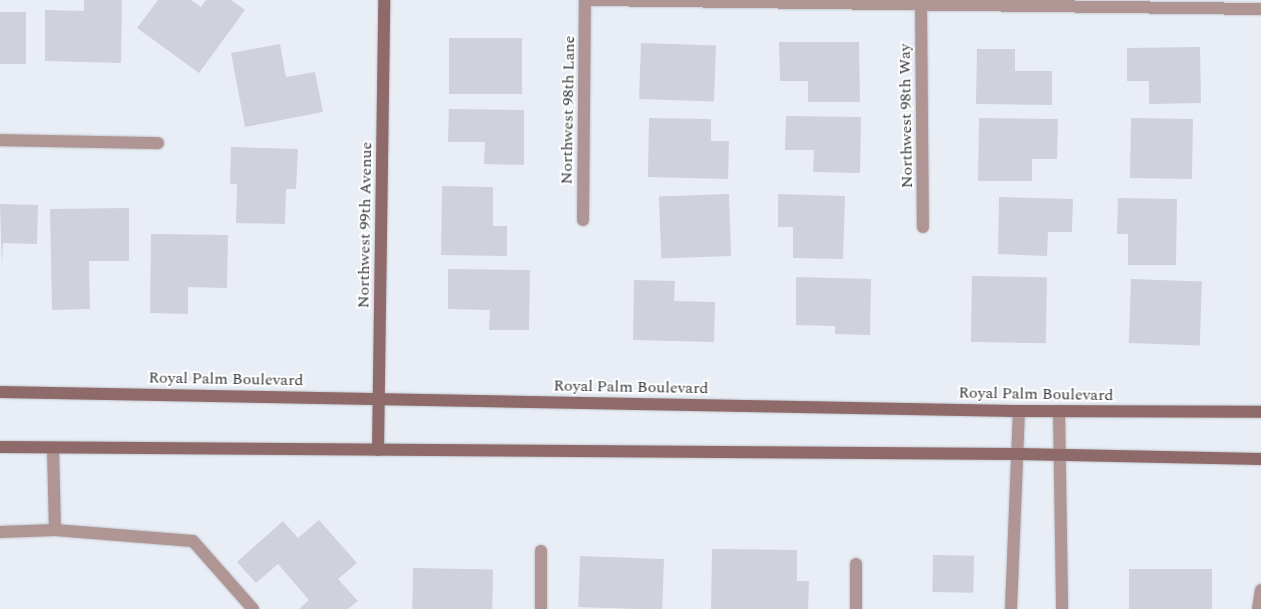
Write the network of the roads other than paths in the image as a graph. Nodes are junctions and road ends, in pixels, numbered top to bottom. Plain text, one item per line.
1 (384, 0) edge
2 (585, 0) edge
3 (591, 0) edge
4 (921, 5) junction
5 (1261, 9) edge
6 (0, 140) edge
7 (158, 143) dead end
8 (583, 220) dead end
9 (923, 227) dead end
10 (0, 392) edge
11 (379, 398) junction
12 (1019, 411) junction
13 (1060, 411) junction
14 (1261, 412) edge
15 (0, 447) edge
16 (53, 448) junction
17 (378, 450) junction
18 (1018, 454) junction
19 (1060, 455) junction
20 (1261, 459) edge
21 (55, 530) junction
22 (0, 532) edge
23 (542, 551) dead end
24 (856, 564) dead end
25 (1261, 590) edge
26 (253, 609) edge
27 (542, 609) edge
28 (856, 609) edge
29 (1011, 609) edge
30 (1062, 609) edge
31 (1258, 609) edge

1 - 11 main road, Northwest 99th Avenue
2 - 8 street, Northwest 98th Lane
3 - 4 street
4 - 5 street
4 - 9 street, Northwest 98th Way
6 - 7 street
10 - 11 main road, Royal Palm Boulevard
11 - 12 main road, Royal Palm Boulevard
11 - 17 main road, Northwest 99th Avenue
12 - 13 main road, Royal Palm Boulevard
12 - 18 street
13 - 14 main road, Royal Palm Boulevard
13 - 19 street
15 - 16 main road
16 - 17 main road
16 - 21 street
17 - 18 main road
18 - 19 main road
18 - 29 street
19 - 20 main road
19 - 30 street
21 - 22 street
21 - 26 street
23 - 27 street
24 - 28 street
25 - 31 street

